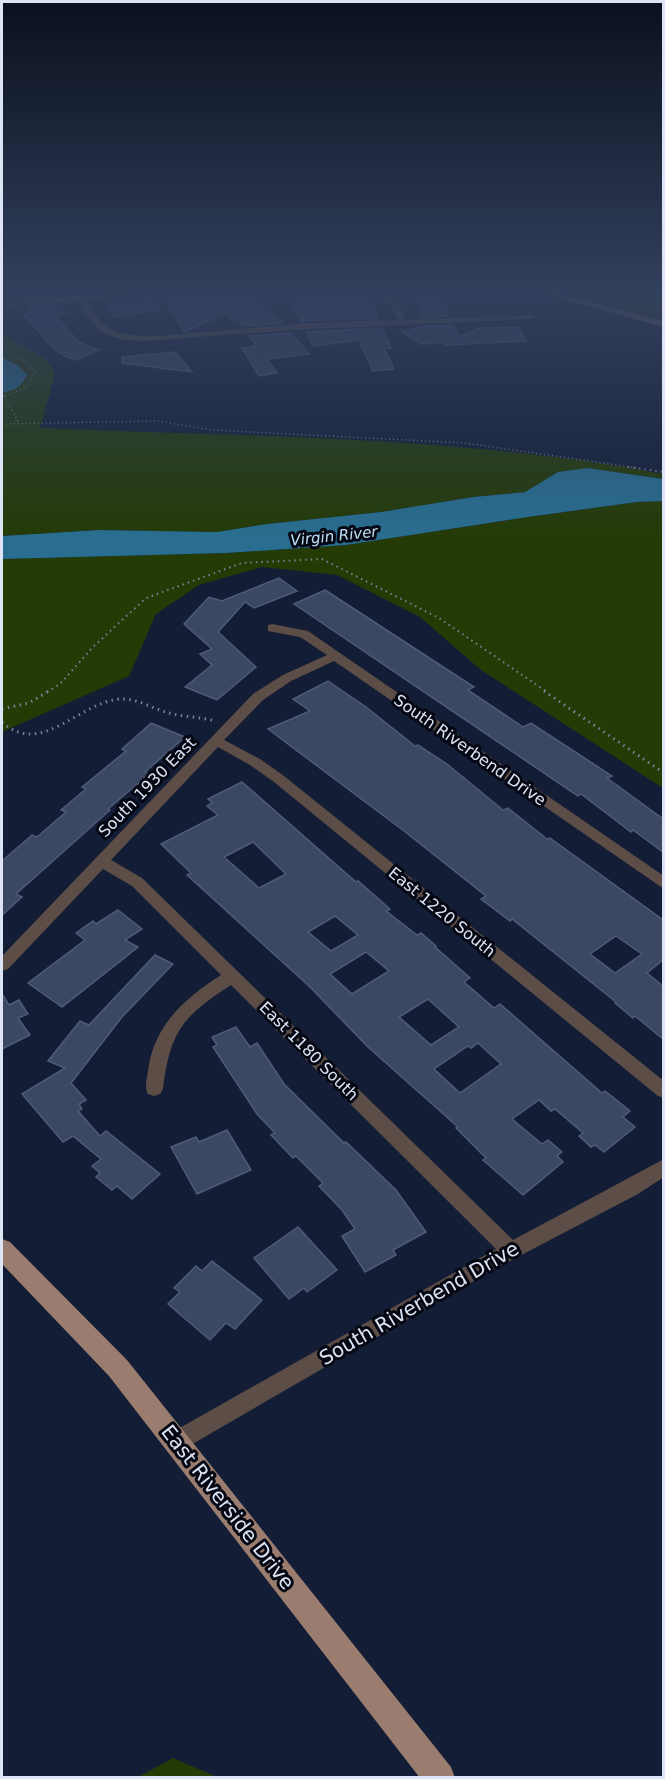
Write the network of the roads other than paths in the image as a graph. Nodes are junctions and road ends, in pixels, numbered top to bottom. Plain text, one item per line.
1 (272, 628) dead end
2 (335, 656) junction
3 (216, 741) junction
4 (101, 861) junction
5 (663, 884) edge
6 (2, 965) edge
7 (232, 976) junction
8 (154, 1089) dead end
9 (663, 1091) edge
10 (663, 1167) edge
11 (2, 1249) edge
12 (510, 1250) junction
13 (177, 1442) junction
14 (440, 1778) edge

1 - 2 street, South Riverbend Drive
2 - 3 street, South 1930 East
2 - 5 street, South Riverbend Drive
3 - 4 street, South 1930 East
3 - 9 street, East 1220 South
4 - 6 street, South 1930 East
4 - 7 street, East 1180 South
7 - 8 street
7 - 12 street, East 1180 South
10 - 12 street, South Riverbend Drive
11 - 13 main road, East Riverside Drive
12 - 13 street, South Riverbend Drive
13 - 14 main road, East Riverside Drive

